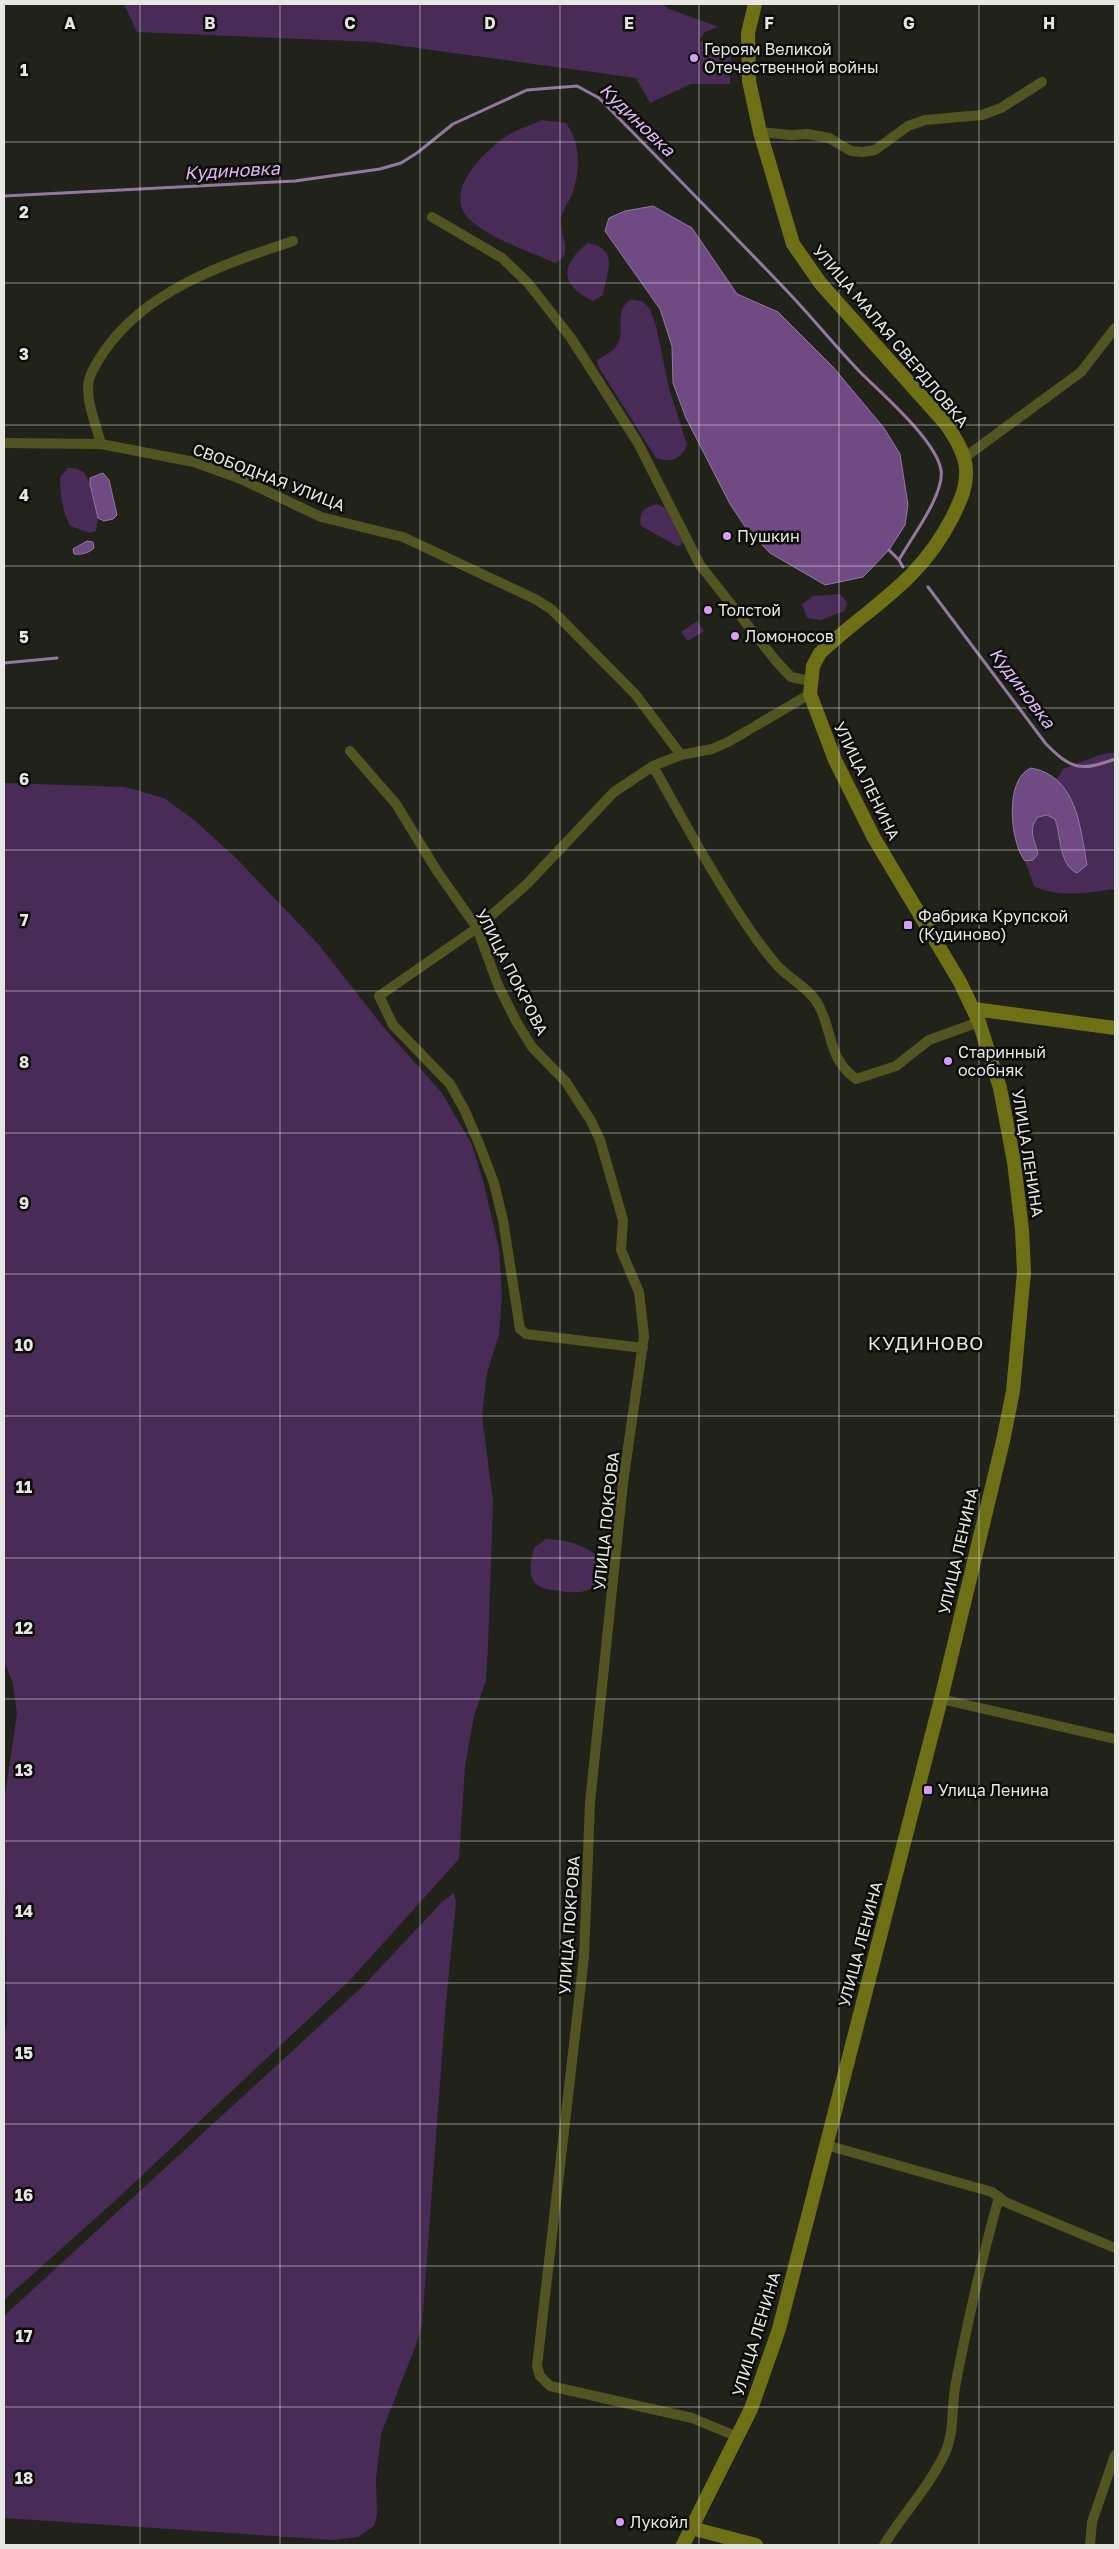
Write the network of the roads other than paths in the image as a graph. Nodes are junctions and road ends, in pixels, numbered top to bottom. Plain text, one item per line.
1 (755, 4) edge
2 (1042, 82) dead end
3 (760, 132) junction
4 (432, 217) dead end
5 (293, 240) dead end
6 (1115, 328) edge
7 (4, 443) edge
8 (101, 444) junction
9 (964, 458) junction
10 (810, 688) junction
11 (350, 751) dead end
12 (681, 755) junction
13 (653, 766) junction
14 (477, 928) junction
15 (976, 1016) junction
16 (1115, 1028) edge
17 (643, 1348) junction
18 (941, 1699) junction
19 (1115, 1739) edge
20 (826, 2145) junction
21 (999, 2197) junction
22 (1115, 2248) edge
23 (738, 2437) junction
24 (1115, 2455) edge
25 (691, 2528) junction
26 (682, 2545) edge
27 (756, 2545) edge
28 (884, 2545) edge
29 (1090, 2545) edge

1 - 3 main road, УЛИЦА МАЛАЯ СВЕРДЛОВКА
2 - 3 street
3 - 9 main road, УЛИЦА МАЛАЯ СВЕРДЛОВКА
4 - 10 street
5 - 8 street
6 - 9 street
7 - 8 street, СВОБОДНАЯ УЛИЦА
8 - 12 street, СВОБОДНАЯ УЛИЦА
9 - 10 main road
10 - 12 street
10 - 15 main road, УЛИЦА ЛЕНИНА
11 - 14 street, УЛИЦА ПОКРОВА
12 - 13 street
13 - 14 street
13 - 15 street
14 - 17 street, УЛИЦА ПОКРОВА
14 - 17 street
15 - 16 main road
15 - 18 main road, УЛИЦА ЛЕНИНА
17 - 23 street, УЛИЦА ПОКРОВА
18 - 19 street
18 - 20 main road, УЛИЦА ЛЕНИНА
20 - 21 street
20 - 23 main road, УЛИЦА ЛЕНИНА
21 - 22 street
21 - 28 street
23 - 25 main road, УЛИЦА ЛЕНИНА
24 - 29 street
25 - 26 main road, УЛИЦА ЛЕНИНА
25 - 27 main road

